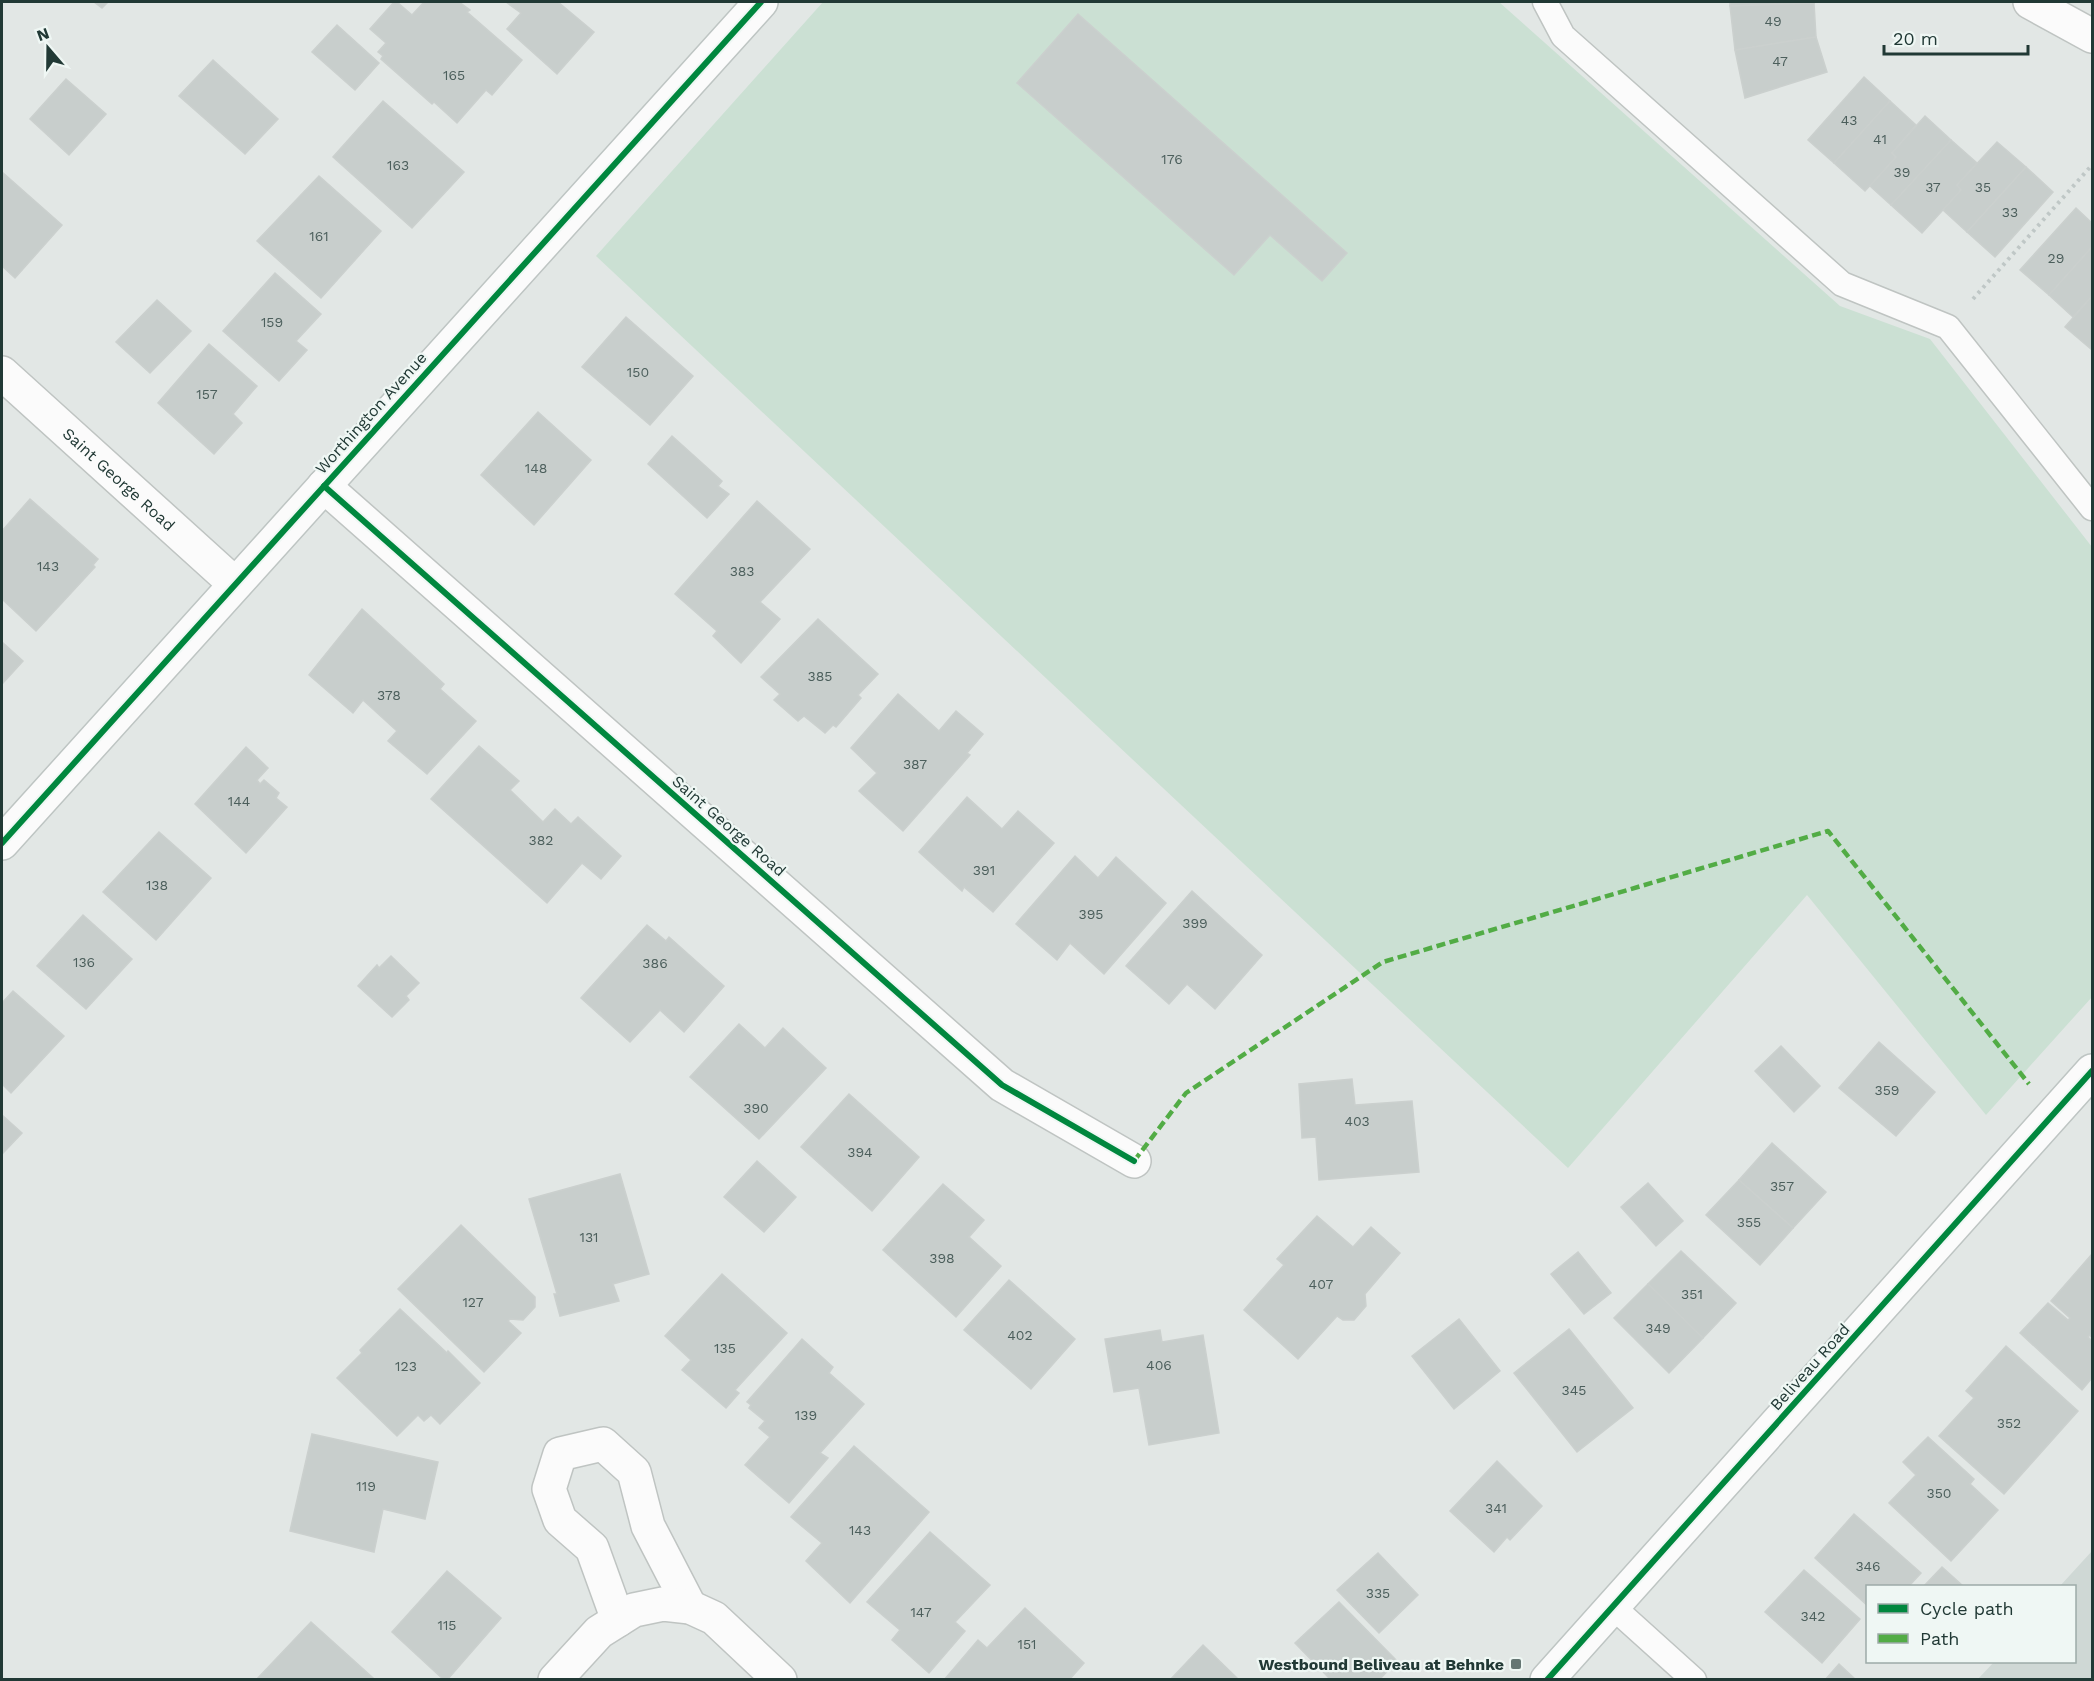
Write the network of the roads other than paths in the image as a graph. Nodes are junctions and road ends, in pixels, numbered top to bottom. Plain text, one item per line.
1 (761, 2) edge
2 (1545, 2) edge
3 (2030, 2) edge
4 (2092, 36) edge
5 (2, 373) edge
6 (324, 486) junction
7 (2092, 508) edge
8 (235, 584) junction
9 (2, 843) edge
10 (2092, 1071) edge
11 (1134, 1161) dead end
12 (690, 1607) junction
13 (1613, 1607) junction
14 (618, 1620) junction
15 (555, 1680) edge
16 (780, 1680) edge
17 (1547, 1680) edge
18 (1694, 1680) edge

1 - 6 street, Worthington Avenue
2 - 7 lane
3 - 4 street
5 - 8 street, Saint George Road
6 - 8 street, Worthington Avenue
6 - 11 street, Saint George Road
8 - 9 street, Worthington Avenue
10 - 13 street, Beliveau Road
12 - 14 street
12 - 14 street
12 - 16 street
13 - 17 street, Beliveau Road
13 - 18 lane
14 - 15 street

